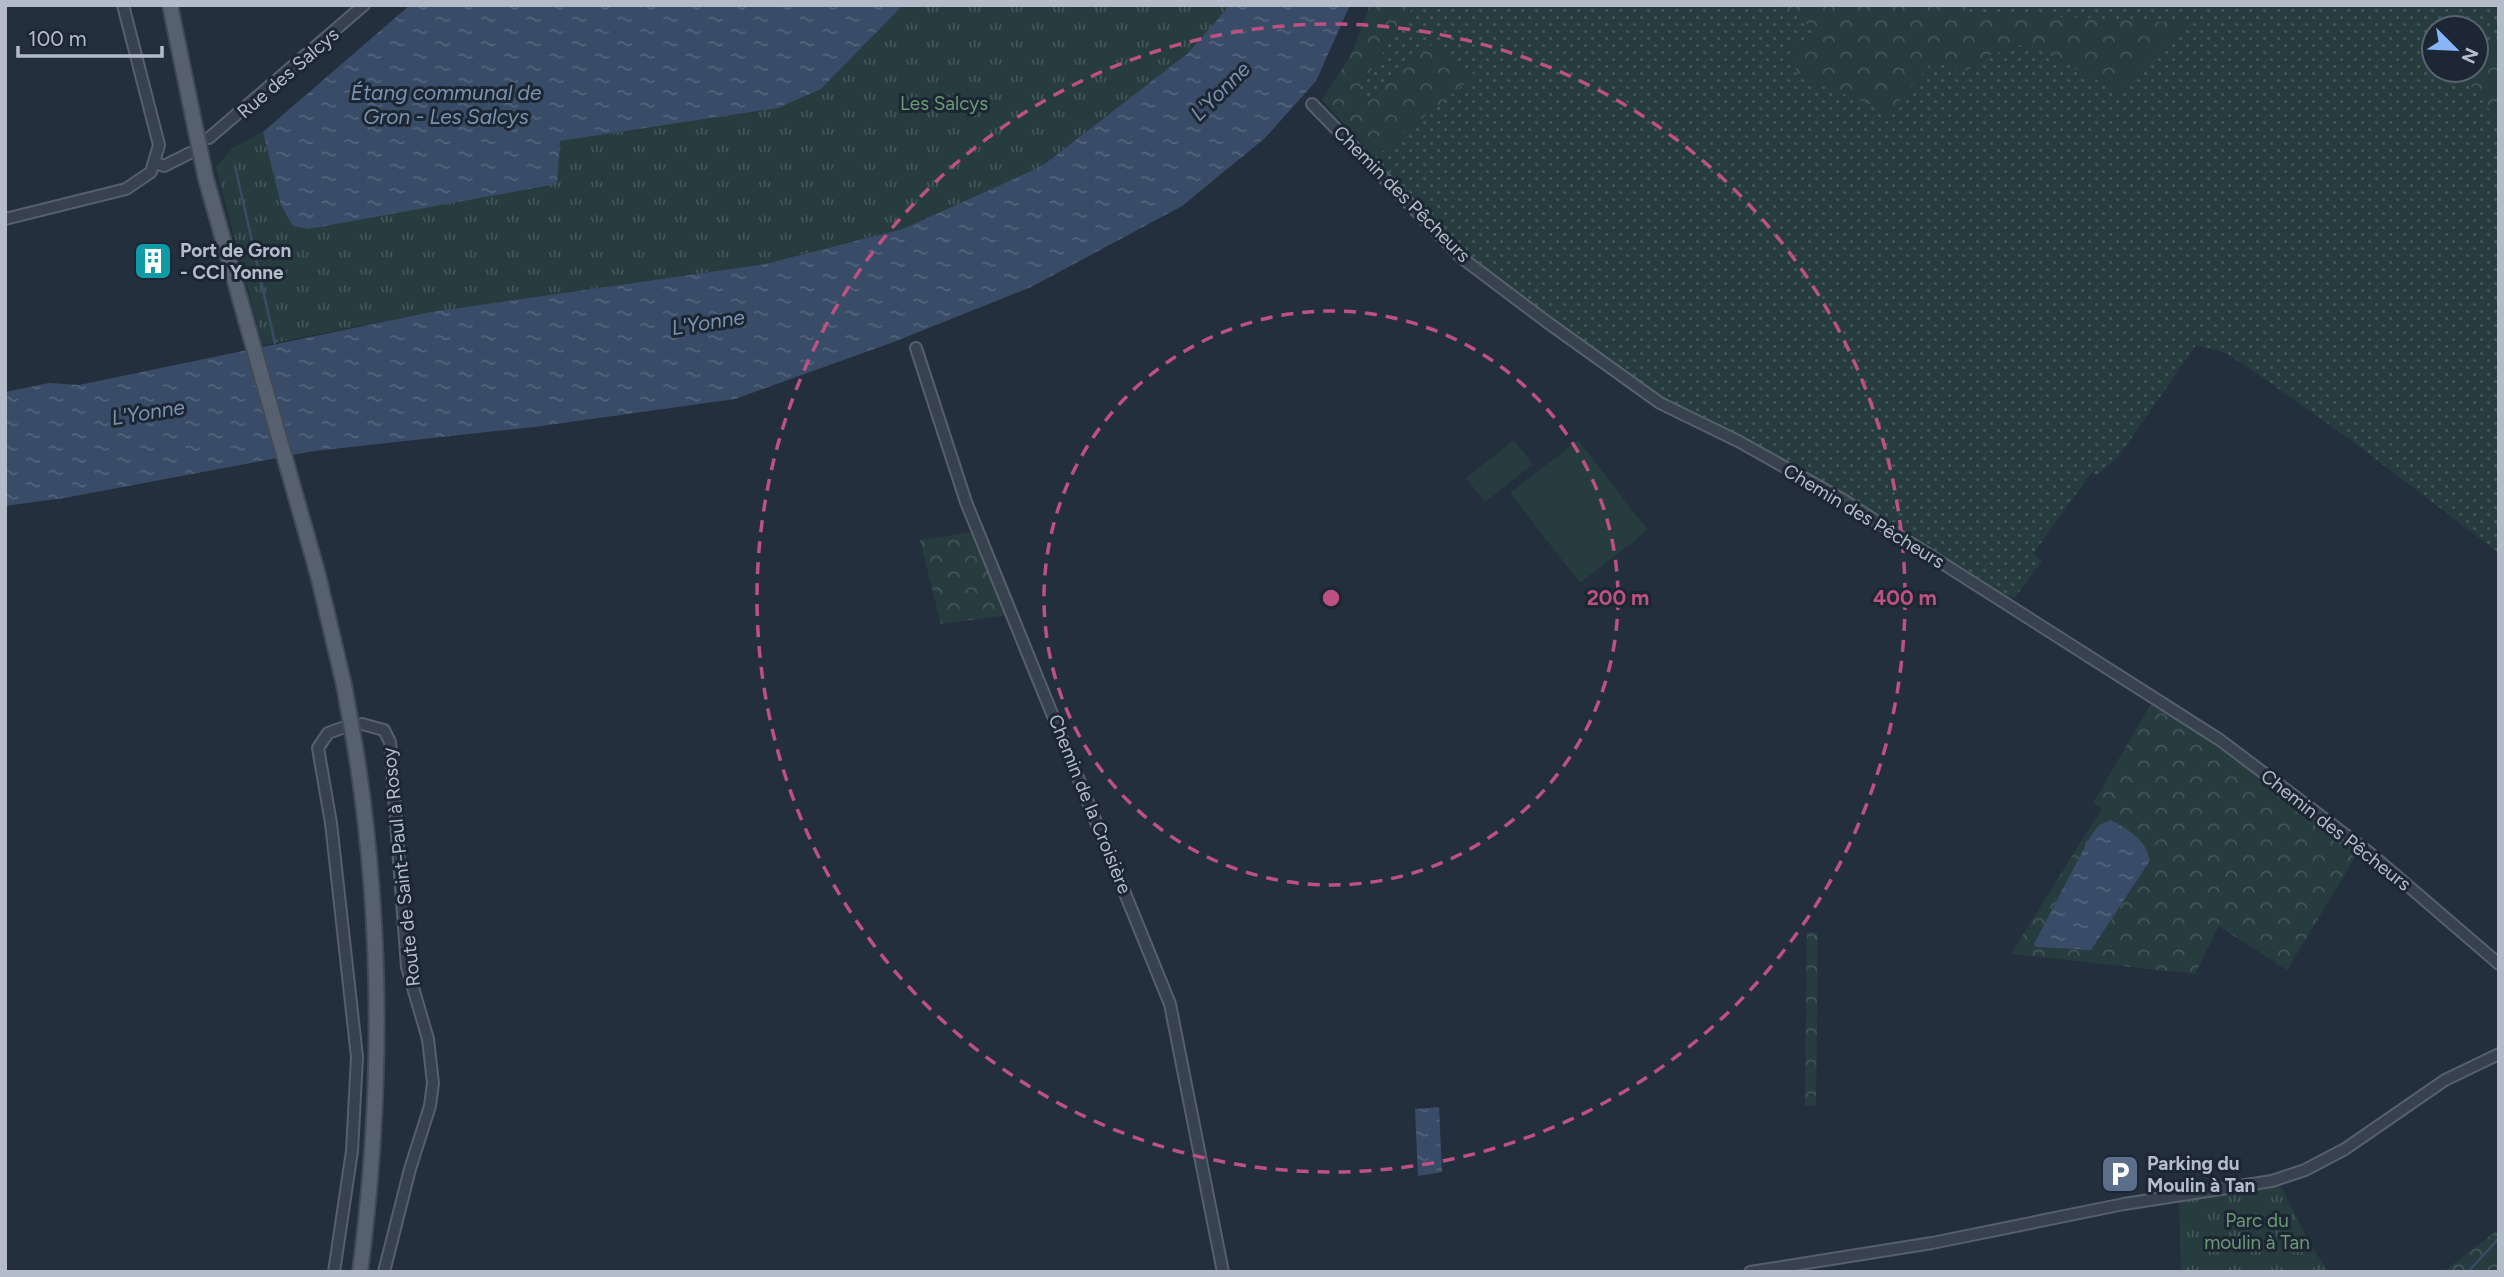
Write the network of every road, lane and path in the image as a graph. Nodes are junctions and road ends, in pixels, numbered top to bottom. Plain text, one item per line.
1 (123, 5) edge
2 (170, 5) edge
3 (364, 5) edge
4 (1312, 104) dead end
5 (209, 138) dead end
6 (190, 153) dead end
7 (156, 163) junction
8 (5, 219) edge
9 (916, 348) dead end
10 (362, 724) dead end
11 (342, 728) dead end
12 (2499, 964) edge
13 (2499, 1054) edge
14 (334, 1272) edge
15 (360, 1272) edge
16 (384, 1272) edge
17 (1223, 1272) edge
18 (1750, 1272) edge

1 - 7 street
2 - 15 main road, bridge
3 - 5 street, Rue des Salcys
4 - 12 street, Chemin des Pêcheurs
6 - 7 street
7 - 8 street
9 - 17 street, Chemin de la Croisière
10 - 16 street, Route de Saint-Paul à Rosoy
11 - 14 street
13 - 18 street

